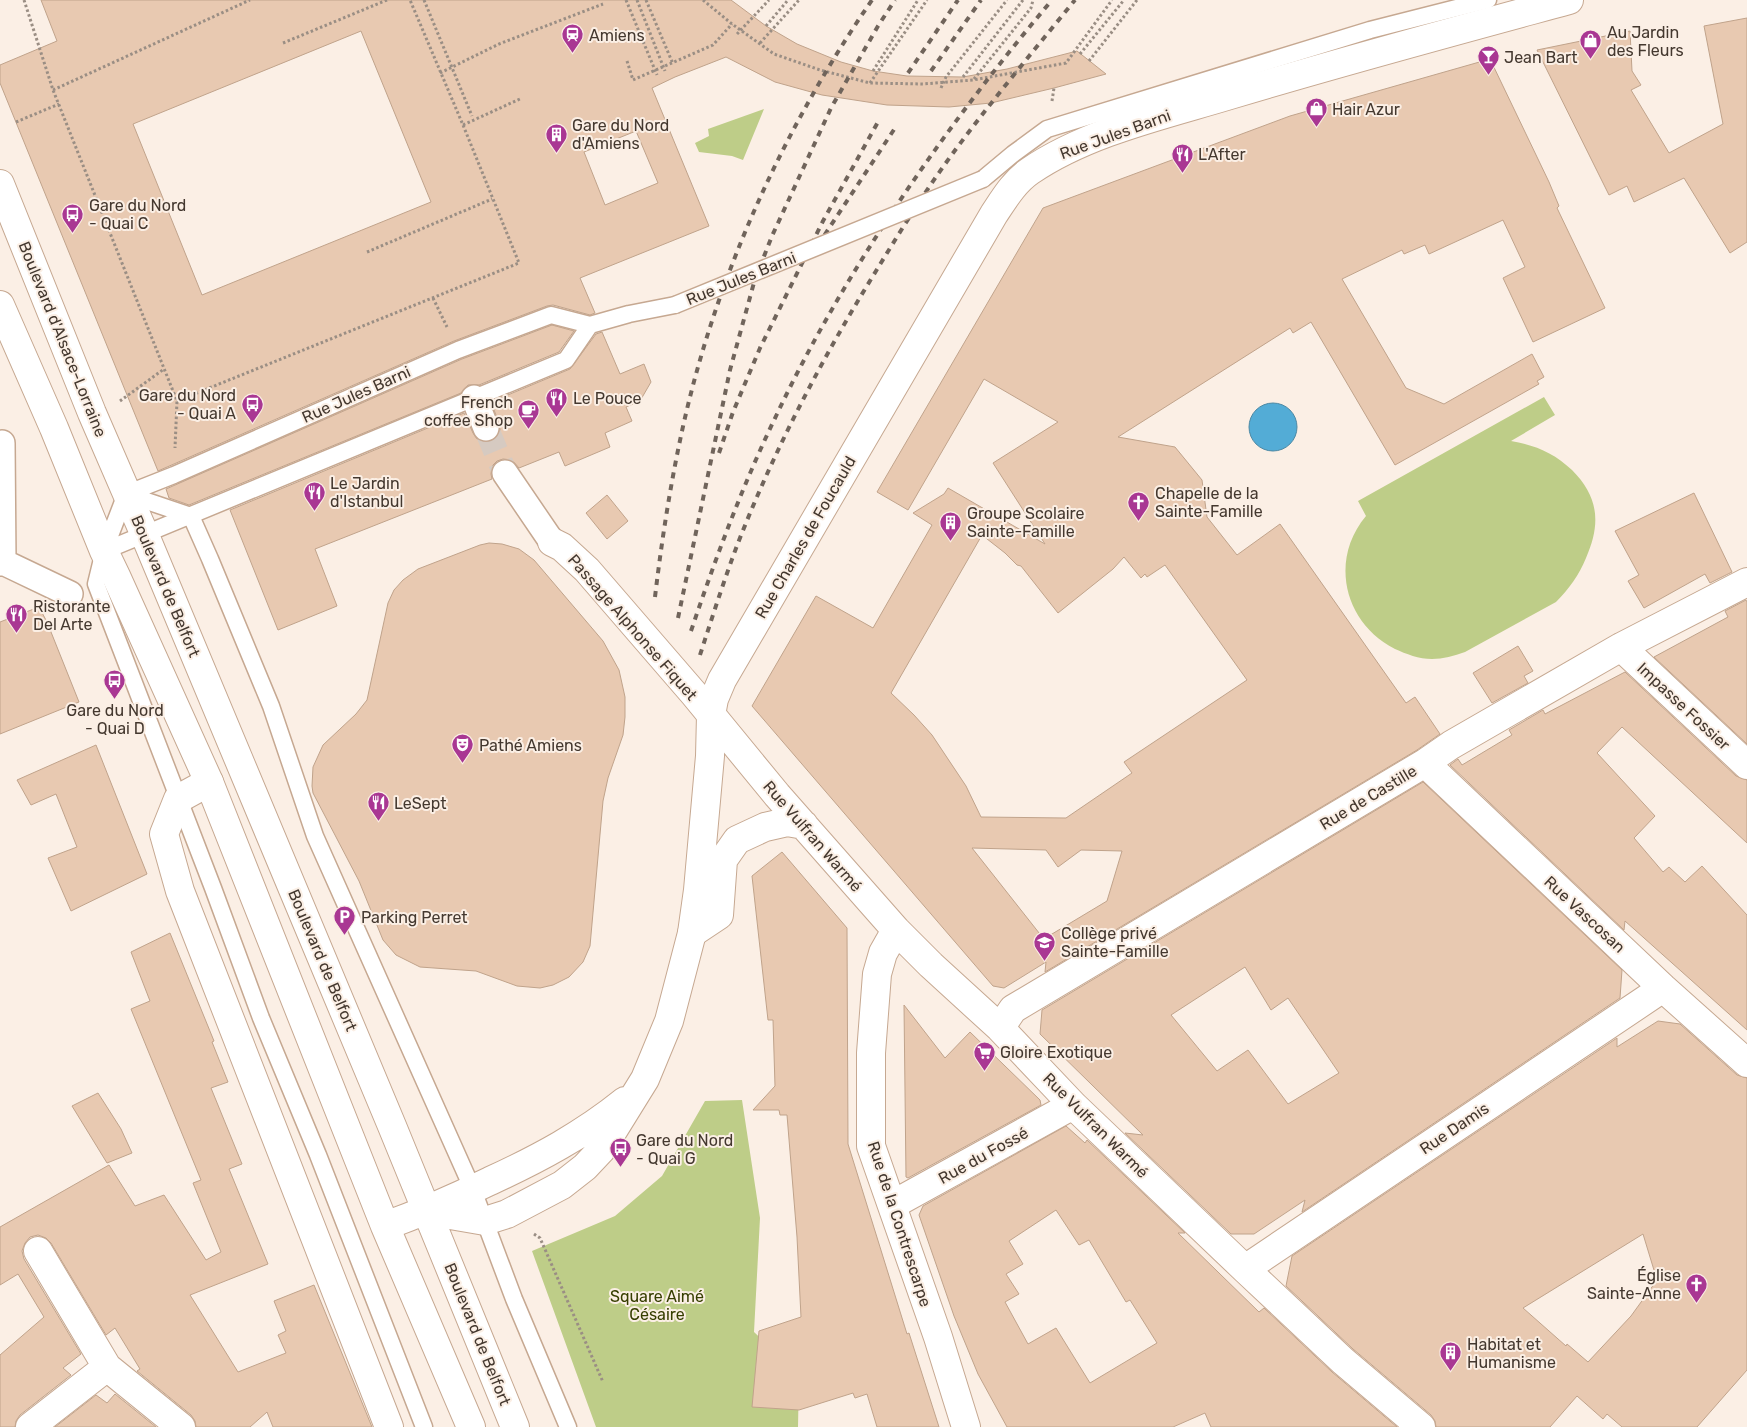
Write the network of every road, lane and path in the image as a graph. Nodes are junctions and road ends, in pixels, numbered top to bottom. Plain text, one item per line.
1 (24, 0) edge
2 (250, 0) edge
3 (387, 0) edge
4 (410, 0) edge
5 (424, 0) edge
6 (626, 0) edge
7 (636, 0) edge
8 (646, 0) edge
9 (703, 0) edge
10 (769, 0) edge
11 (788, 0) edge
12 (799, 0) edge
13 (918, 0) edge
14 (927, 0) edge
15 (1007, 0) edge
16 (1023, 0) edge
17 (1033, 0) edge
18 (1112, 0) edge
19 (1124, 0) edge
20 (1136, 0) edge
21 (1488, 0) edge
22 (1568, 0) edge
23 (603, 4) dead end
24 (732, 24) junction
25 (766, 26) dead end
26 (737, 34) dead end
27 (283, 43) dead end
28 (760, 43) junction
29 (1080, 54) dead end
30 (626, 61) dead end
31 (1090, 61) dead end
32 (673, 64) junction
33 (665, 71) dead end
34 (873, 71) dead end
35 (440, 73) junction
36 (656, 75) dead end
37 (963, 77) dead end
38 (973, 80) junction
39 (870, 84) junction
40 (941, 88) dead end
41 (53, 90) junction
42 (522, 98) dead end
43 (59, 104) junction
44 (472, 116) dead end
45 (16, 122) dead end
46 (463, 126) junction
47 (983, 178) junction
48 (1022, 178) junction
49 (0, 184) edge
50 (492, 199) junction
51 (367, 252) dead end
52 (0, 305) edge
53 (590, 325) junction
54 (164, 369) junction
55 (474, 398) junction
56 (120, 402) dead end
57 (486, 428) tunnel mouth
58 (2, 443) dead end
59 (505, 473) tunnel mouth
60 (126, 494) junction
61 (191, 516) junction
62 (144, 533) junction
63 (552, 542) joint
64 (104, 551) junction
65 (1, 563) edge
66 (1747, 582) edge
67 (70, 594) dead end
68 (1620, 647) junction
69 (711, 716) junction
70 (1426, 763) junction
71 (1747, 765) edge
72 (209, 782) junction
73 (178, 799) junction
74 (804, 825) junction
75 (896, 930) junction
76 (692, 933) junction
77 (1663, 988) junction
78 (1000, 1028) junction
79 (1747, 1063) edge
80 (636, 1093) junction
81 (1073, 1105) junction
82 (473, 1190) junction
83 (892, 1205) junction
84 (428, 1211) junction
85 (496, 1218) junction
86 (385, 1226) junction
87 (38, 1251) dead end
88 (1245, 1269) junction
89 (107, 1366) junction
90 (603, 1382) dead end
91 (30, 1427) edge
92 (181, 1427) edge
93 (389, 1427) edge
94 (424, 1427) edge
95 (471, 1427) edge
96 (515, 1427) edge
97 (568, 1427) edge
98 (966, 1427) edge
99 (1421, 1427) edge

1 - 41 path
2 - 41 path
3 - 27 path
4 - 35 path
5 - 44 path
6 - 36 path
7 - 33 path
8 - 32 path
9 - 24 path
10 - 26 path
11 - 25 path
12 - 28 path
13 - 34 path
14 - 39 path
15 - 40 path
16 - 37 path
17 - 38 path
18 - 38 path
19 - 29 path
20 - 31 path
21 - 47 lane
22 - 48 street, Rue Jules Barni
23 - 35 path
24 - 28 path
24 - 32 path
28 - 39 path
30 - 32 path
35 - 46 path
38 - 39 path
41 - 43 path
42 - 46 path
43 - 45 path
43 - 54 path
46 - 50 path
47 - 48 lane, Rue Jules Barni
47 - 53 lane, Rue Jules Barni, bridge
48 - 69 street, Rue Charles de Foucauld
49 - 60 street, Boulevard d'Alsace-Lorraine
50 - 51 path
50 - 54 path
52 - 64 street
53 - 55 lane
53 - 60 lane, Rue Jules Barni
54 - 56 path
55 - 57 street
55 - 61 lane
58 - 65 street
59 - 63 street
60 - 61 lane
60 - 62 street, Boulevard de Belfort
60 - 64 lane
61 - 62 lane
61 - 82 lane
62 - 64 lane
62 - 84 street, Boulevard de Belfort
63 - 69 street, Passage Alphonse Fiquet
64 - 72 street
64 - 73 lane
65 - 67 street
66 - 68 street, Rue de Castille
68 - 70 street, Rue de Castille
68 - 71 street, Impasse Fossier
69 - 74 street, Rue Vulfran Warmé
69 - 76 street, Rue Charles de Foucauld
70 - 77 street, Rue Vascosan
70 - 78 street, Rue de Castille
72 - 73 street
72 - 86 street
73 - 93 street
73 - 94 lane
74 - 75 street, Rue Vulfran Warmé
74 - 76 street
75 - 78 street, Rue Vulfran Warmé
75 - 83 street, Rue de la Contrescarpe
76 - 80 street, Rue Charles de Foucauld
77 - 79 street, Rue Vascosan
77 - 88 street, Rue Damis
78 - 81 street, Rue Vulfran Warmé
80 - 82 street, Rue Charles de Foucauld
80 - 85 street, Rue Charles de Foucauld
81 - 83 street, Rue du Fossé
81 - 88 street, Rue Vulfran Warmé
82 - 84 street, Rue Charles de Foucauld
82 - 85 lane
83 - 98 street, Rue de la Contrescarpe
84 - 85 street
84 - 86 street, Rue Charles de Foucauld
84 - 96 street, Boulevard de Belfort
85 - 90 path
85 - 97 lane
86 - 95 street
87 - 89 street
88 - 99 street, Rue Vulfran Warmé
89 - 91 street
89 - 92 street

